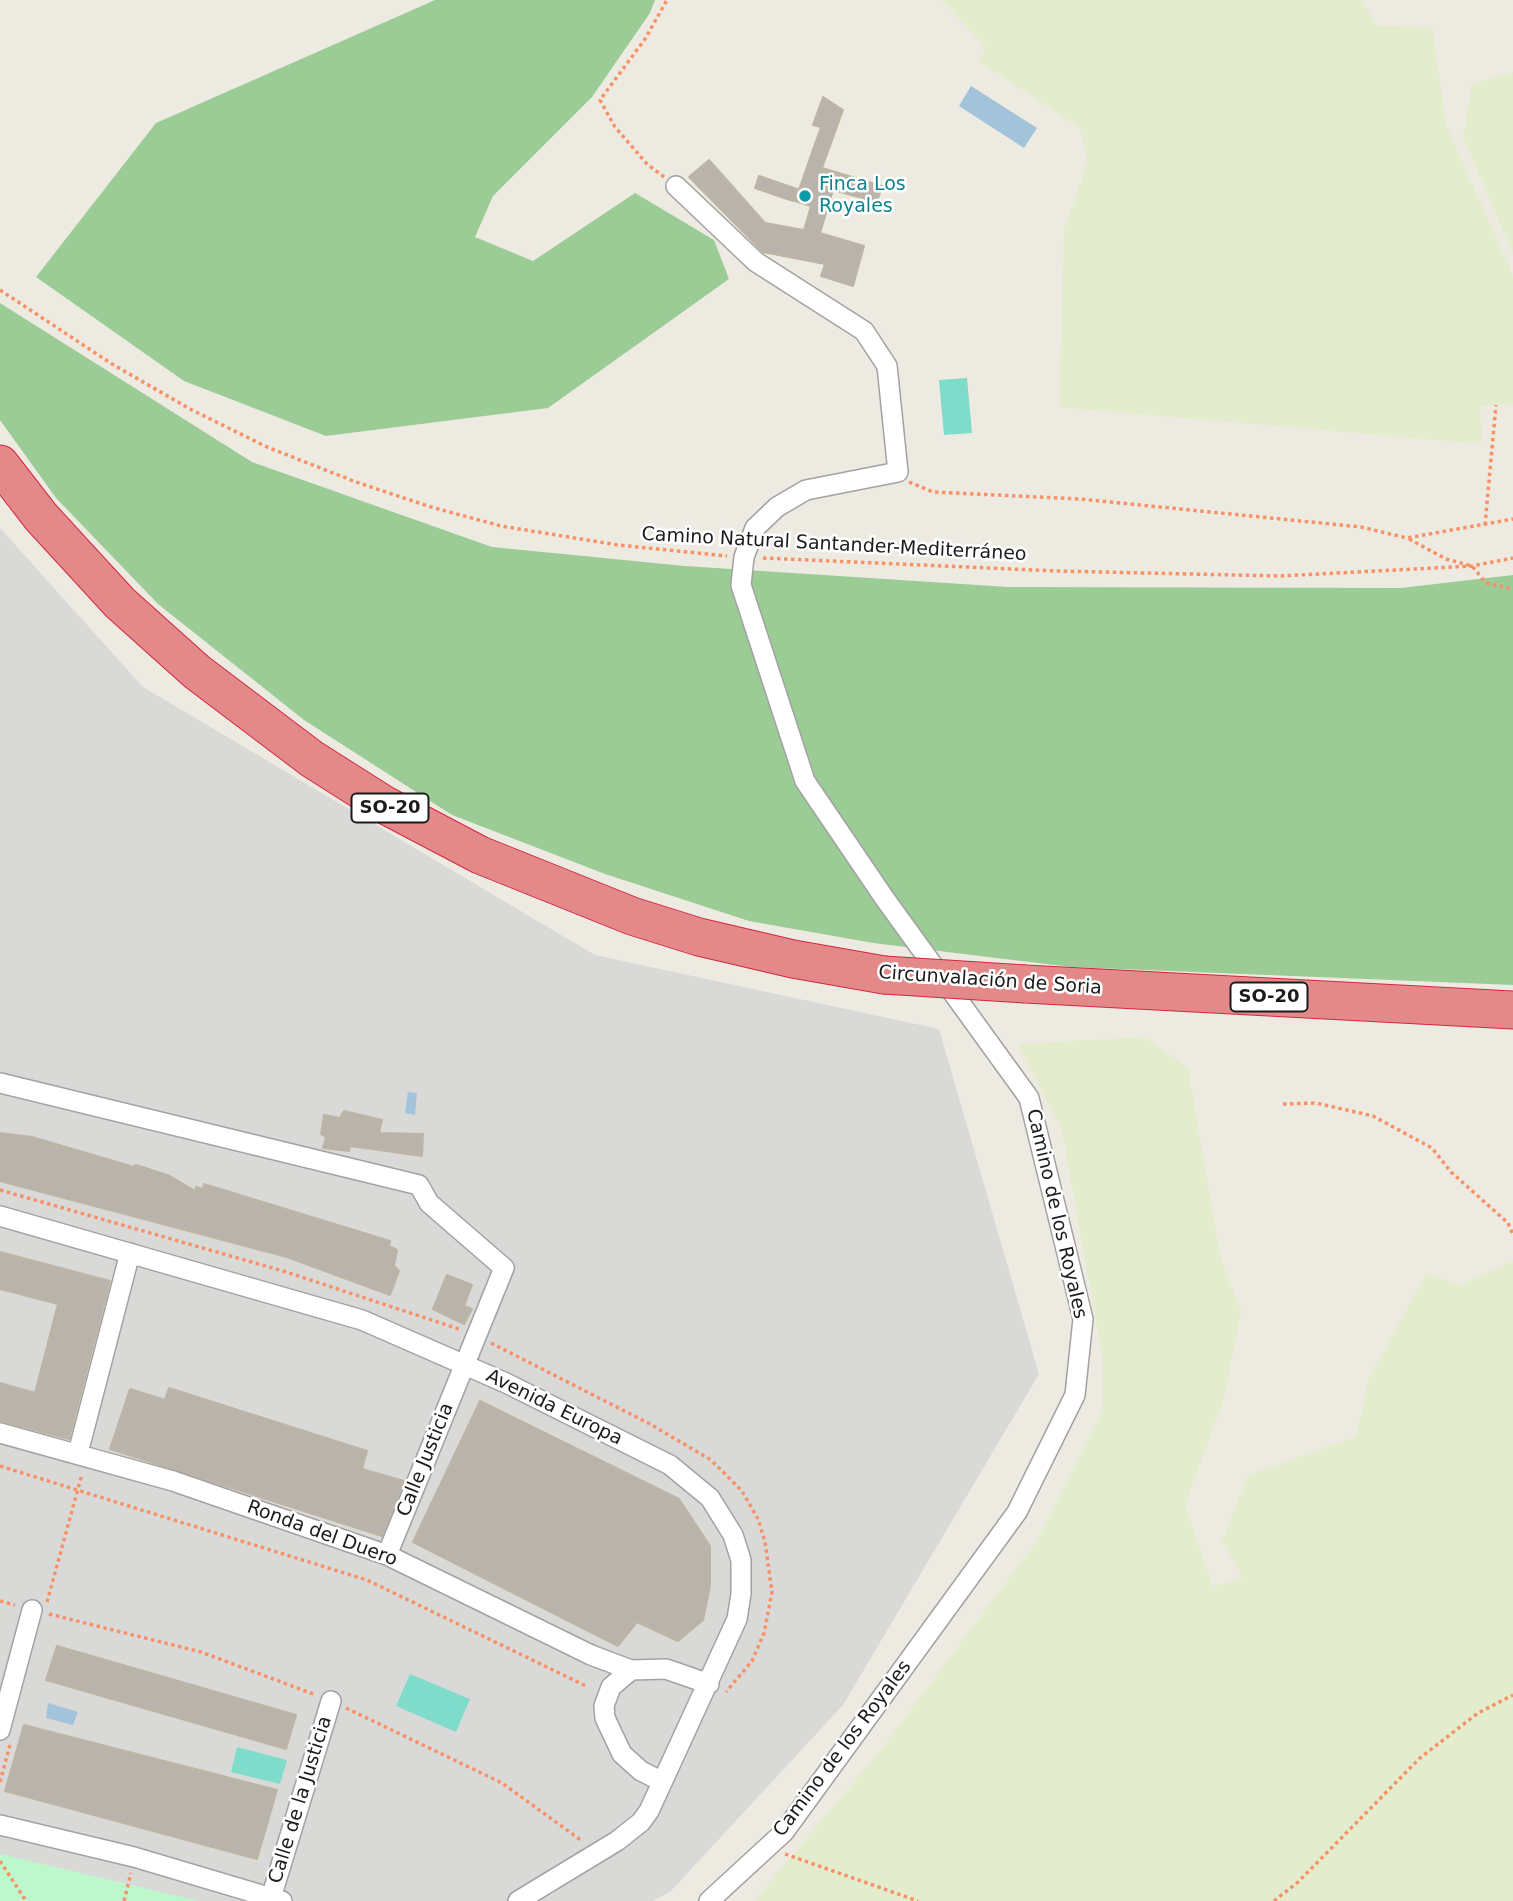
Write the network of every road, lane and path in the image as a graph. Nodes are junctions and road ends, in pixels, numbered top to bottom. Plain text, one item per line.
1 (667, 0) edge
2 (676, 186) joint
3 (0, 290) edge
4 (1496, 405) dead end
5 (0, 464) edge
6 (898, 472) junction
7 (1513, 519) edge
8 (1485, 525) junction
9 (1407, 538) junction
10 (744, 557) junction
11 (1513, 558) edge
12 (1472, 566) junction
13 (1513, 589) edge
14 (1513, 1010) edge
15 (0, 1083) edge
16 (1283, 1104) dead end
17 (0, 1190) edge
18 (0, 1216) edge
19 (147, 1232) junction
20 (1513, 1235) edge
21 (135, 1254) junction
22 (478, 1335) junction
23 (465, 1365) junction
24 (0, 1433) edge
25 (82, 1454) junction
26 (0, 1466) edge
27 (79, 1488) junction
28 (387, 1555) junction
29 (0, 1601) edge
30 (38, 1611) junction
31 (631, 1670) junction
32 (586, 1686) dead end
33 (714, 1691) junction
34 (1513, 1695) edge
35 (331, 1701) junction
36 (5, 1736) edge
37 (661, 1781) junction
38 (0, 1782) edge
39 (0, 1825) edge
40 (766, 1849) junction
41 (597, 1851) junction
42 (0, 1861) edge
43 (131, 1873) dead end
44 (125, 1894) junction
45 (277, 1900) edge
46 (26, 1901) edge
47 (124, 1901) edge
48 (129, 1901) edge
49 (518, 1901) edge
50 (709, 1901) edge
51 (918, 1901) edge
52 (1274, 1901) edge

1 - 2 path
2 - 6 street
3 - 10 path, Camino Natural Santander-Mediterráneo
4 - 8 path
5 - 14 highway, Circunvalación de Soria / SO-20, bridge
6 - 9 path
6 - 10 street, Camino de los Royales
7 - 8 path
8 - 9 path
9 - 12 path
10 - 12 path, Camino Natural Santander-Mediterráneo
10 - 40 street, Camino de los Royales
11 - 12 path, Camino Natural Santander-Mediterráneo
12 - 13 path
15 - 22 street, Calle Justicia
16 - 20 path
17 - 19 path
18 - 21 street, Avenida Europa
19 - 21 path
19 - 22 path
21 - 23 street, Avenida Europa
21 - 25 street
22 - 23 street, Calle Justicia
22 - 33 path
23 - 28 street, Calle Justicia
23 - 33 street, Avenida Europa
24 - 25 street, Ronda del Duero
25 - 27 path
25 - 28 street, Ronda del Duero
26 - 27 path
27 - 30 path
27 - 32 path
28 - 31 street, Ronda del Duero
29 - 30 path
30 - 35 path
30 - 36 street
31 - 33 street, Ronda del Duero
31 - 37 street
33 - 37 street, Avenida Europa
34 - 52 path
35 - 41 path
35 - 45 street, Calle de la Justicia
36 - 38 path
37 - 41 street, Avenida Europa
39 - 45 street
40 - 50 street, Camino de los Royales
40 - 51 path
41 - 49 street
42 - 46 path
43 - 44 path
44 - 47 path
44 - 48 path

